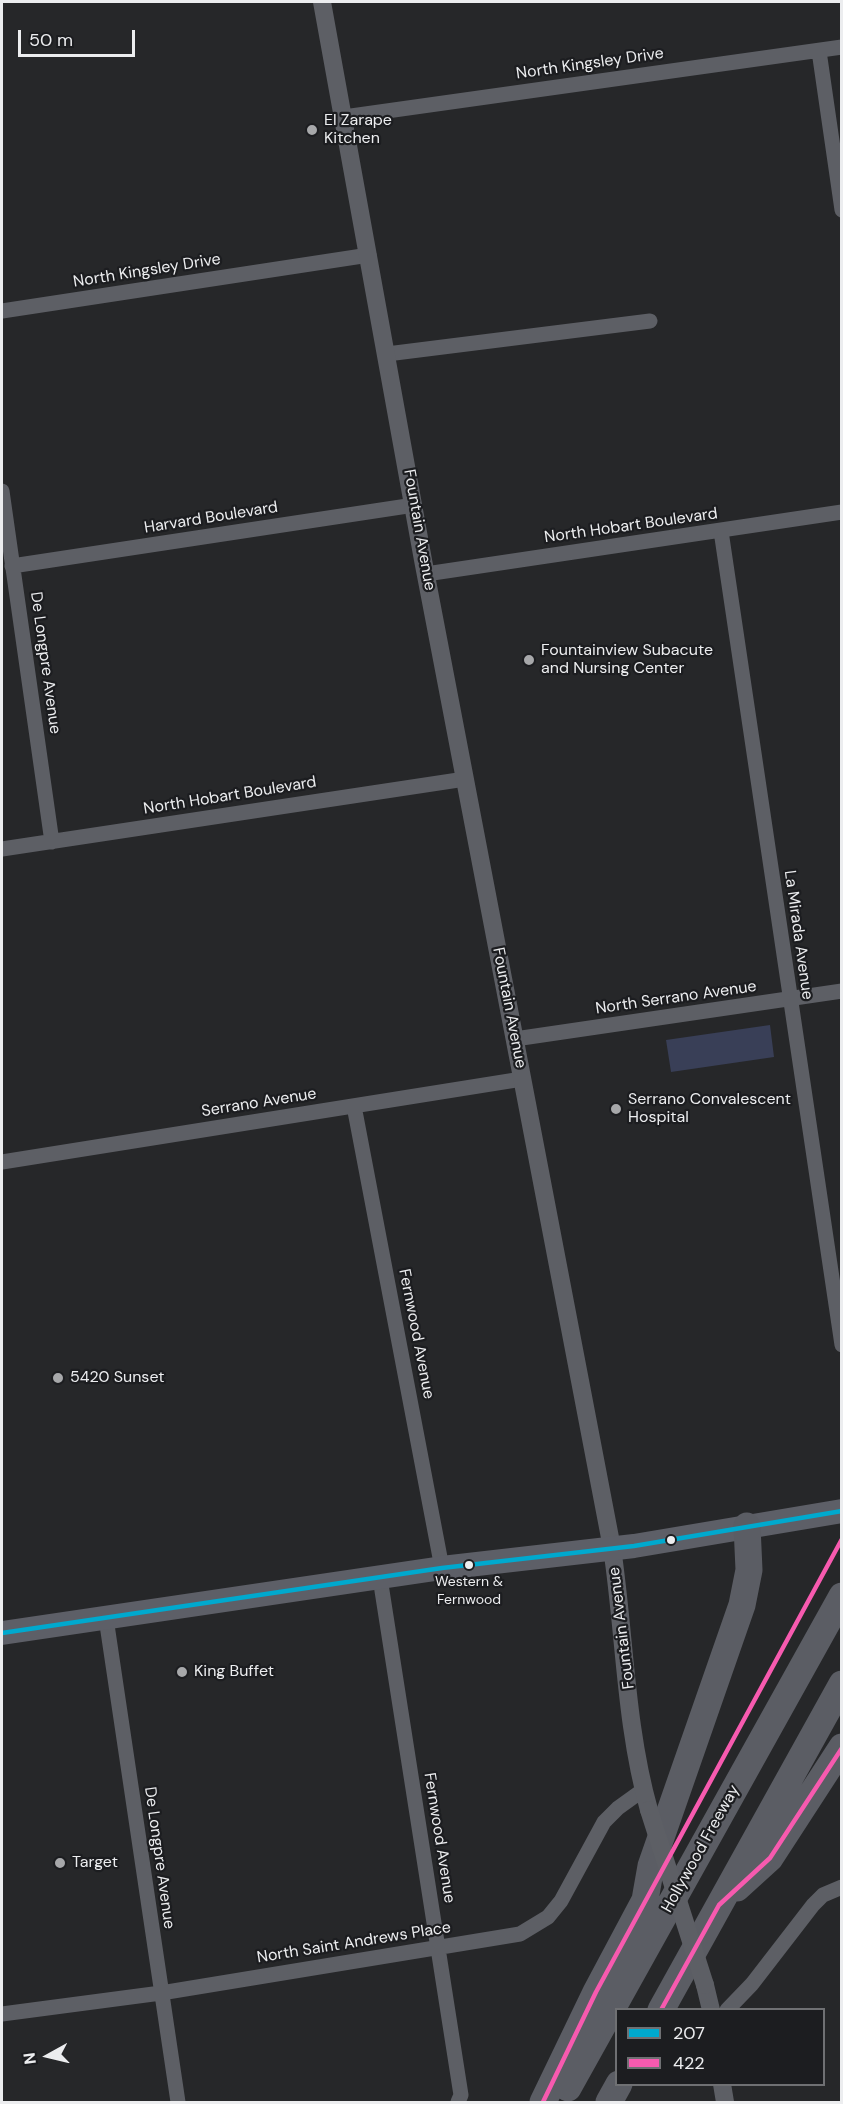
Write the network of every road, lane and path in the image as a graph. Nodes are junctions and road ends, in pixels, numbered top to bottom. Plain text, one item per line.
1 (322, 2) edge
2 (842, 47) edge
3 (819, 51) junction
4 (344, 117) junction
5 (842, 210) edge
6 (369, 255) junction
7 (2, 311) edge
8 (650, 321) dead end
9 (387, 354) junction
10 (2, 490) edge
11 (414, 505) junction
12 (842, 512) edge
13 (721, 531) junction
14 (12, 566) junction
15 (426, 574) junction
16 (465, 779) junction
17 (52, 842) junction
18 (2, 849) edge
19 (842, 991) edge
20 (789, 1000) junction
21 (515, 1039) junction
22 (522, 1079) junction
23 (354, 1106) junction
24 (2, 1162) edge
25 (842, 1345) edge
26 (838, 1511) edge
27 (747, 1526) junction
28 (612, 1548) junction
29 (442, 1569) junction
30 (380, 1578) junction
31 (842, 1596) edge
32 (106, 1618) junction
33 (2, 1633) edge
34 (842, 1684) edge
35 (842, 1747) edge
36 (643, 1790) junction
37 (842, 1887) edge
38 (719, 1905) junction
39 (438, 1948) junction
40 (161, 1993) junction
41 (662, 2008) edge
42 (711, 2008) edge
43 (729, 2008) edge
44 (2, 2014) edge
45 (618, 2086) edge
46 (723, 2086) edge
47 (178, 2103) edge
48 (458, 2103) edge
49 (543, 2103) edge
50 (560, 2103) edge
51 (609, 2103) edge
52 (725, 2103) edge

1 - 4 street, Fountain Avenue
2 - 3 street, North Kingsley Drive
3 - 4 street, North Kingsley Drive
3 - 5 street
4 - 6 street, Fountain Avenue
6 - 7 street, North Kingsley Drive
6 - 9 street, Fountain Avenue
8 - 9 street
9 - 11 street, Fountain Avenue
10 - 14 street, De Longpre Avenue
11 - 14 street, Harvard Boulevard
11 - 15 street, Fountain Avenue
12 - 13 street, North Hobart Boulevard
13 - 15 street, North Hobart Boulevard
13 - 20 street, La Mirada Avenue
14 - 17 street, De Longpre Avenue
15 - 16 street, Fountain Avenue
16 - 17 street, North Hobart Boulevard
16 - 21 street, Fountain Avenue
17 - 18 street, North Hobart Boulevard
19 - 20 street, North Serrano Avenue
20 - 21 street, North Serrano Avenue
20 - 25 street, La Mirada Avenue
21 - 22 street, Fountain Avenue
22 - 23 street, Serrano Avenue
22 - 28 street, Fountain Avenue
23 - 24 street, Serrano Avenue
23 - 29 street, Fernwood Avenue
26 - 27 main road
27 - 28 main road
27 - 49 highway
28 - 29 main road
28 - 36 street, Fountain Avenue
29 - 30 main road
30 - 32 main road
30 - 39 street, Fernwood Avenue
31 - 50 highway, Hollywood Freeway
32 - 33 main road
32 - 40 street, De Longpre Avenue
34 - 38 highway
35 - 38 highway
36 - 39 street, North Saint Andrews Place
36 - 42 street, Fountain Avenue, bridge
37 - 43 street
38 - 41 highway
39 - 40 street, North Saint Andrews Place
39 - 48 street, Fernwood Avenue
40 - 44 street, North Saint Andrews Place
40 - 47 street, De Longpre Avenue
45 - 51 highway
46 - 52 street

